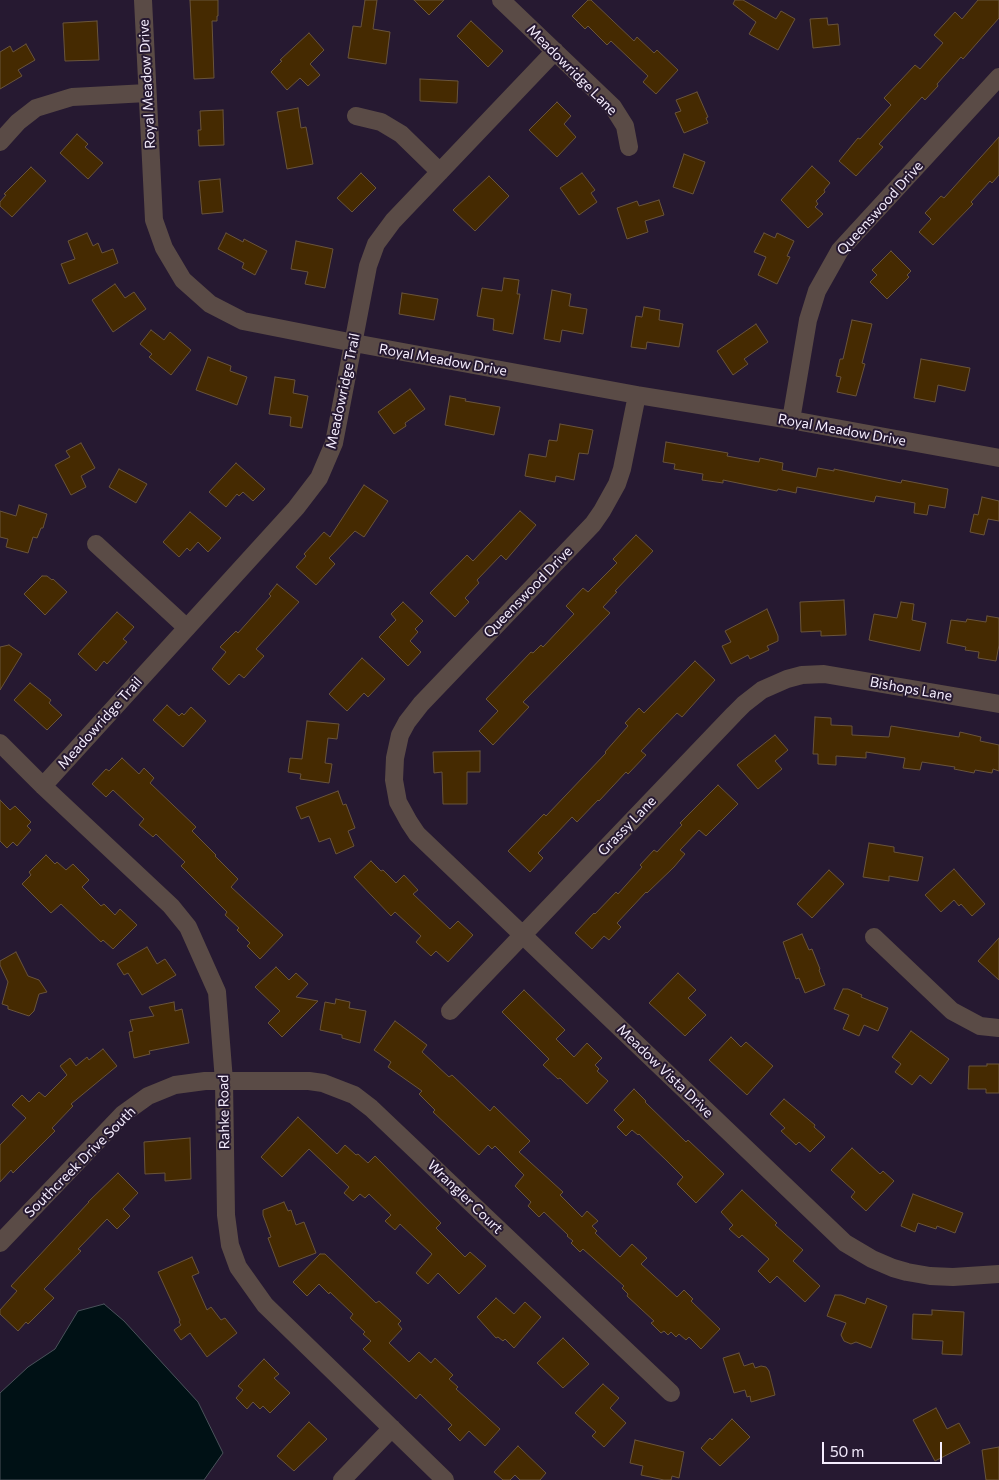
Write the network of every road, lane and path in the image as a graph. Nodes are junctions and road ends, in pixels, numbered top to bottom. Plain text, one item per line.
1 (143, 0) edge
2 (501, 0) edge
3 (555, 51) junction
4 (999, 77) edge
5 (147, 93) junction
6 (356, 116) dead end
7 (0, 142) edge
8 (629, 147) dead end
9 (440, 172) junction
10 (354, 344) junction
11 (637, 395) junction
12 (791, 420) junction
13 (999, 458) edge
14 (96, 544) dead end
15 (187, 628) junction
16 (824, 674) joint
17 (999, 704) edge
18 (0, 743) edge
19 (394, 773) joint
20 (43, 786) junction
21 (523, 935) junction
22 (874, 937) dead end
23 (450, 1011) dead end
24 (999, 1028) edge
25 (224, 1080) junction
26 (0, 1243) edge
27 (999, 1274) edge
28 (671, 1392) dead end
29 (392, 1428) junction
30 (342, 1480) edge
31 (445, 1480) edge

1 - 5 street, Royal Meadow Drive
2 - 3 street, Meadowridge Lane
3 - 8 street, Meadowridge Lane
3 - 9 street, Meadowridge Trail
4 - 12 street, Queenswood Drive
5 - 7 street
5 - 10 street, Royal Meadow Drive
6 - 9 street
9 - 10 street, Meadowridge Trail
10 - 11 street, Royal Meadow Drive
10 - 15 street, Meadowridge Trail
11 - 12 street, Royal Meadow Drive
11 - 19 street, Queenswood Drive
12 - 13 street, Royal Meadow Drive
14 - 15 street
15 - 20 street, Meadowridge Trail
16 - 17 street, Bishops Lane
16 - 21 street, Grassy Lane
18 - 20 street, Rahke Road
19 - 21 street, Meadow Vista Drive
20 - 25 street, Rahke Road
21 - 23 street, Grassy Lane
21 - 27 street, Meadow Vista Drive
22 - 24 street
25 - 26 street, Southcreek Drive South
25 - 28 street, Wrangler Court
25 - 29 street, Rahke Road
29 - 30 street
29 - 31 street, Rahke Road

